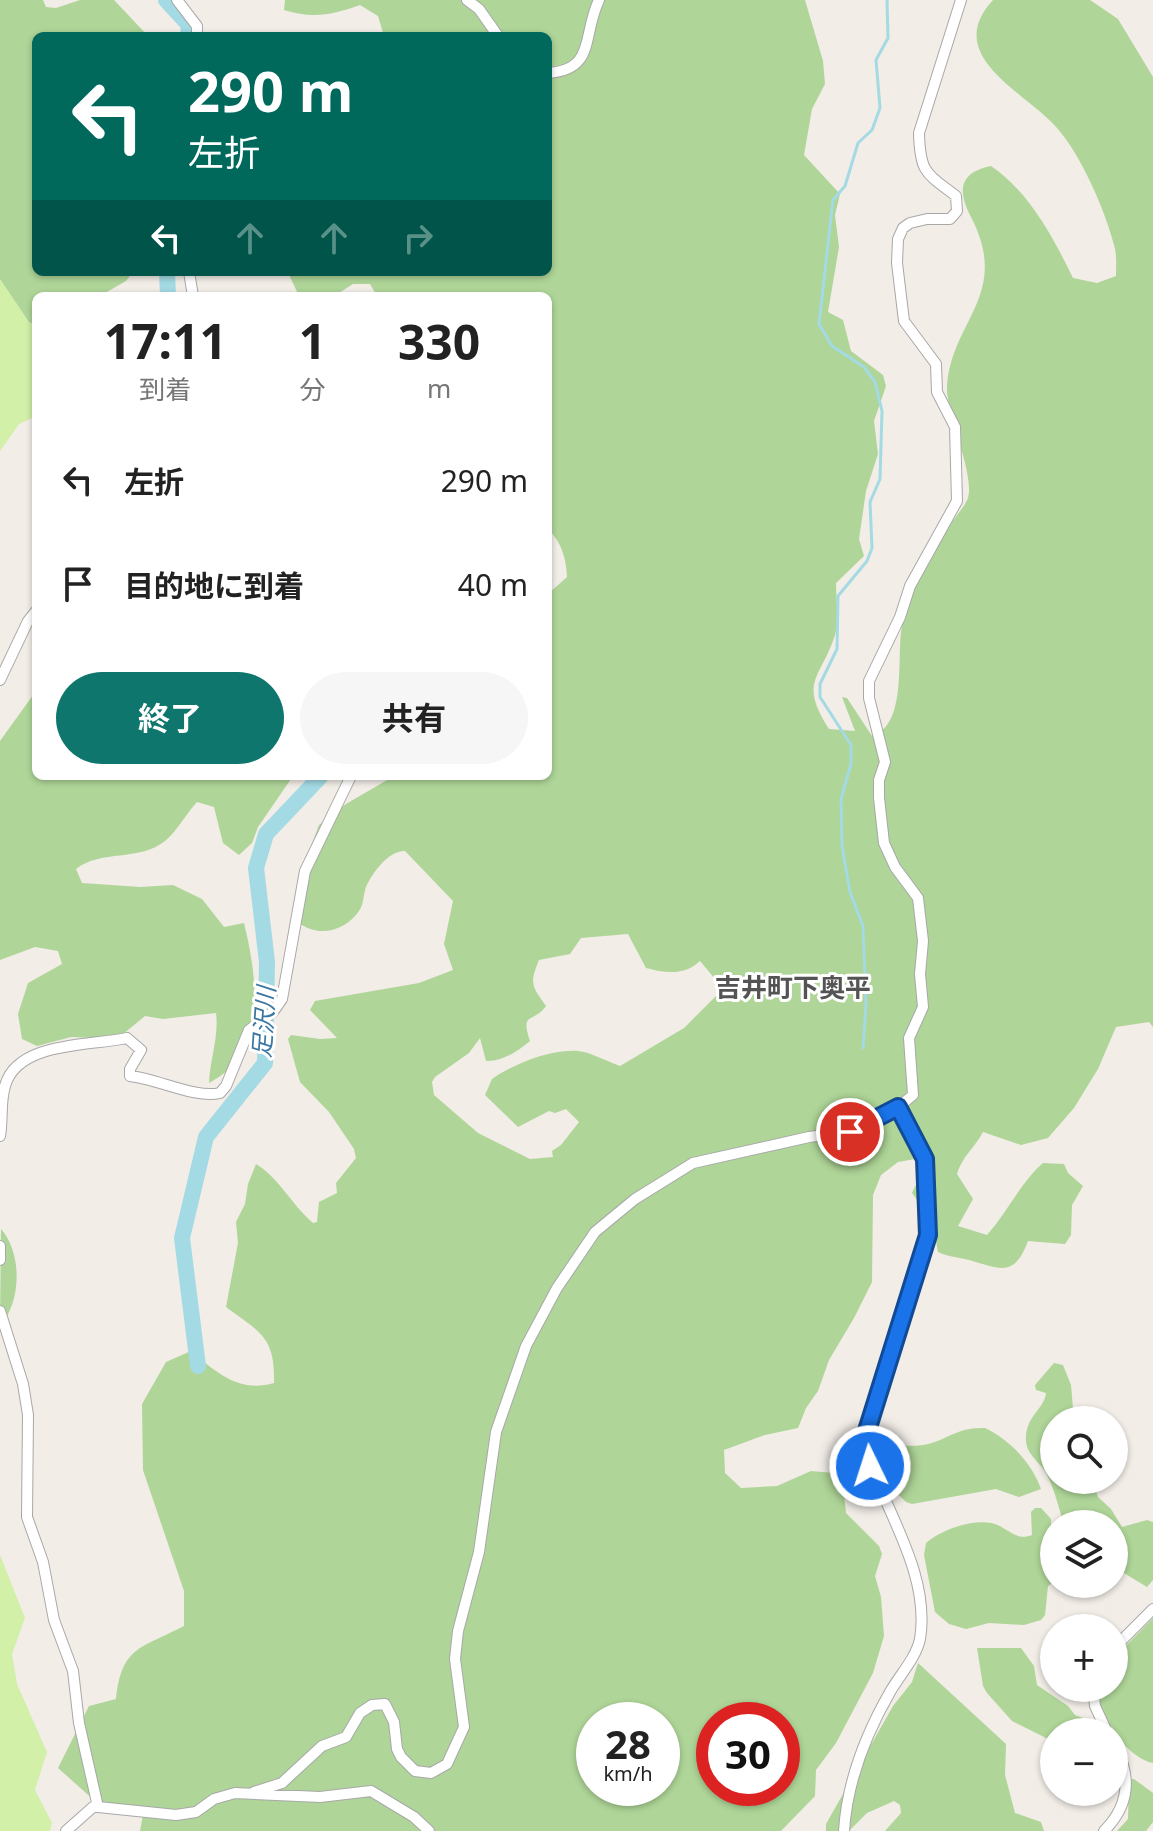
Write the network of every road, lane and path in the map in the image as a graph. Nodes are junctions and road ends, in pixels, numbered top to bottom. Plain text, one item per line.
1 (177, 0) edge
2 (467, 0) edge
3 (599, 0) edge
4 (961, 0) edge
5 (197, 32) edge
6 (495, 32) edge
7 (552, 72) edge
8 (32, 616) edge
9 (0, 680) edge
10 (349, 780) edge
11 (4, 1078) edge
12 (898, 1107) junction
13 (0, 1136) edge
14 (0, 1246) edge
15 (0, 1260) edge
16 (0, 1311) edge
17 (1153, 1609) edge
18 (1128, 1634) edge
19 (254, 1792) junction
20 (1123, 1806) edge
21 (98, 1807) junction
22 (66, 1831) edge
23 (429, 1831) edge
24 (844, 1831) edge
25 (1104, 1831) edge

1 - 5 street
2 - 6 street
3 - 7 street
4 - 12 street
8 - 9 street
10 - 11 street
11 - 13 street
12 - 19 street
12 - 24 street
14 - 15 street
16 - 21 street
17 - 18 street
19 - 21 street
19 - 23 street
20 - 25 street
21 - 22 street

